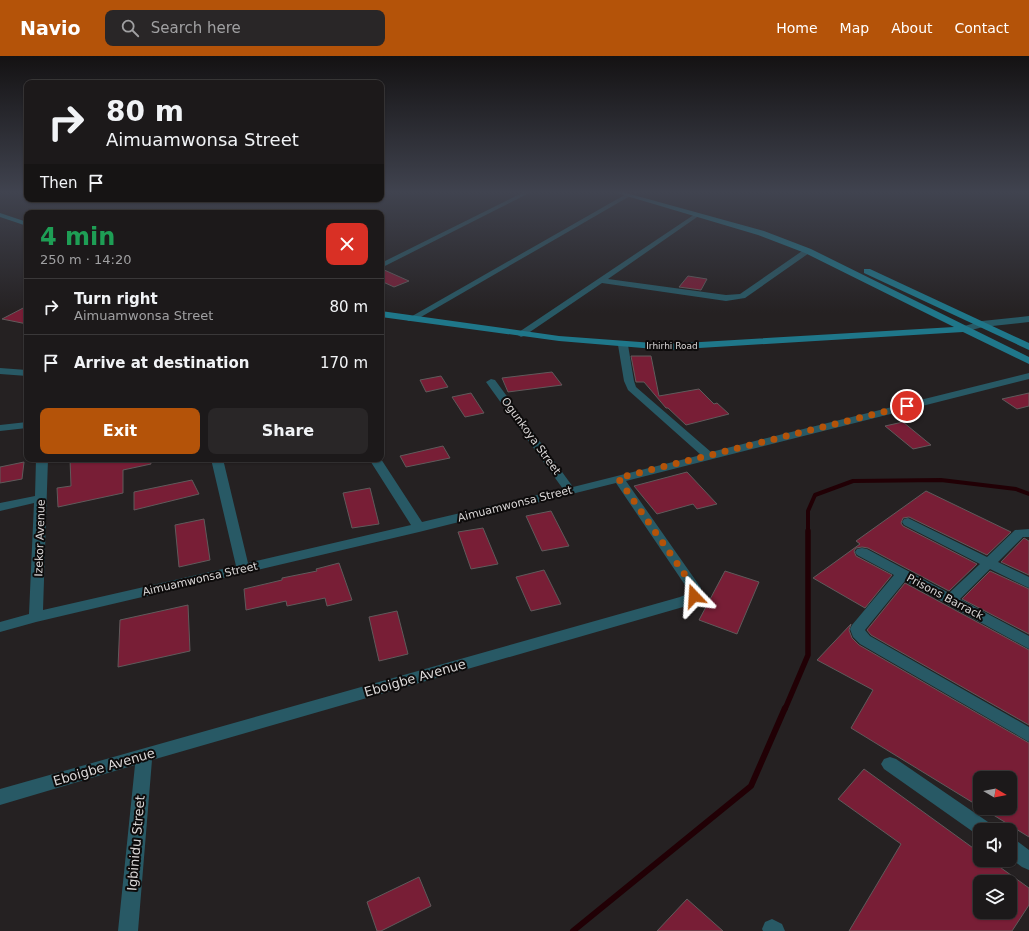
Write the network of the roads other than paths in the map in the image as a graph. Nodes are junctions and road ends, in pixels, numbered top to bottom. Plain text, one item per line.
1 (449, 232) edge
2 (564, 232) edge
3 (672, 232) edge
4 (754, 232) edge
5 (772, 232) edge
6 (808, 251) junction
7 (384, 264) edge
8 (600, 280) junction
9 (384, 314) edge
10 (411, 319) junction
11 (1029, 319) edge
12 (982, 324) junction
13 (964, 329) junction
14 (521, 334) junction
15 (623, 346) junction
16 (1029, 347) edge
17 (1029, 361) edge
18 (0, 371) edge
19 (24, 373) edge
20 (1029, 376) edge
21 (491, 382) dead end
22 (24, 425) edge
23 (0, 428) edge
24 (708, 456) junction
25 (42, 462) edge
26 (218, 462) edge
27 (377, 462) edge
28 (618, 478) junction
29 (570, 491) junction
30 (41, 498) junction
31 (0, 507) edge
32 (908, 522) dead end
33 (419, 528) junction
34 (1029, 533) edge
35 (862, 552) dead end
36 (988, 562) junction
37 (242, 569) junction
38 (902, 574) junction
39 (1029, 583) edge
40 (950, 600) junction
41 (36, 616) junction
42 (0, 627) edge
43 (1029, 643) edge
44 (1029, 734) edge
45 (144, 755) junction
46 (890, 764) dead end
47 (0, 797) edge
48 (975, 823) edge
49 (1017, 853) edge
50 (1029, 861) edge
51 (128, 931) edge

1 - 7 street
2 - 10 street
3 - 8 street
4 - 6 main road
5 - 12 main road
6 - 8 street
6 - 13 main road
8 - 14 street
9 - 10 main road, Irhirhi Road
10 - 14 main road, Irhirhi Road
11 - 12 street
12 - 13 street
12 - 16 main road
13 - 15 main road, Irhirhi Road
13 - 17 main road
14 - 15 main road, Irhirhi Road
15 - 24 street
18 - 19 street
20 - 24 street, Aimuamwonsa Street
21 - 29 street, Ogunkoya Street
22 - 23 street
24 - 28 street, Aimuamwonsa Street
25 - 30 street, Izekor Avenue
26 - 37 street
27 - 33 street
28 - 29 street, Aimuamwonsa Street
28 - 45 street, Eboigbe Avenue
29 - 33 street, Aimuamwonsa Street
30 - 31 street
30 - 41 street, Izekor Avenue
32 - 36 street
33 - 37 street, Aimuamwonsa Street
34 - 36 street
35 - 38 street, Prisons Barrack
36 - 39 street
36 - 40 street
37 - 41 street, Aimuamwonsa Street
38 - 40 street, Prisons Barrack
38 - 44 street
40 - 43 street, Prisons Barrack
41 - 42 street, Aimuamwonsa Street
45 - 47 street, Eboigbe Avenue
45 - 51 street, Igbinidu Street
46 - 48 street
49 - 50 street

